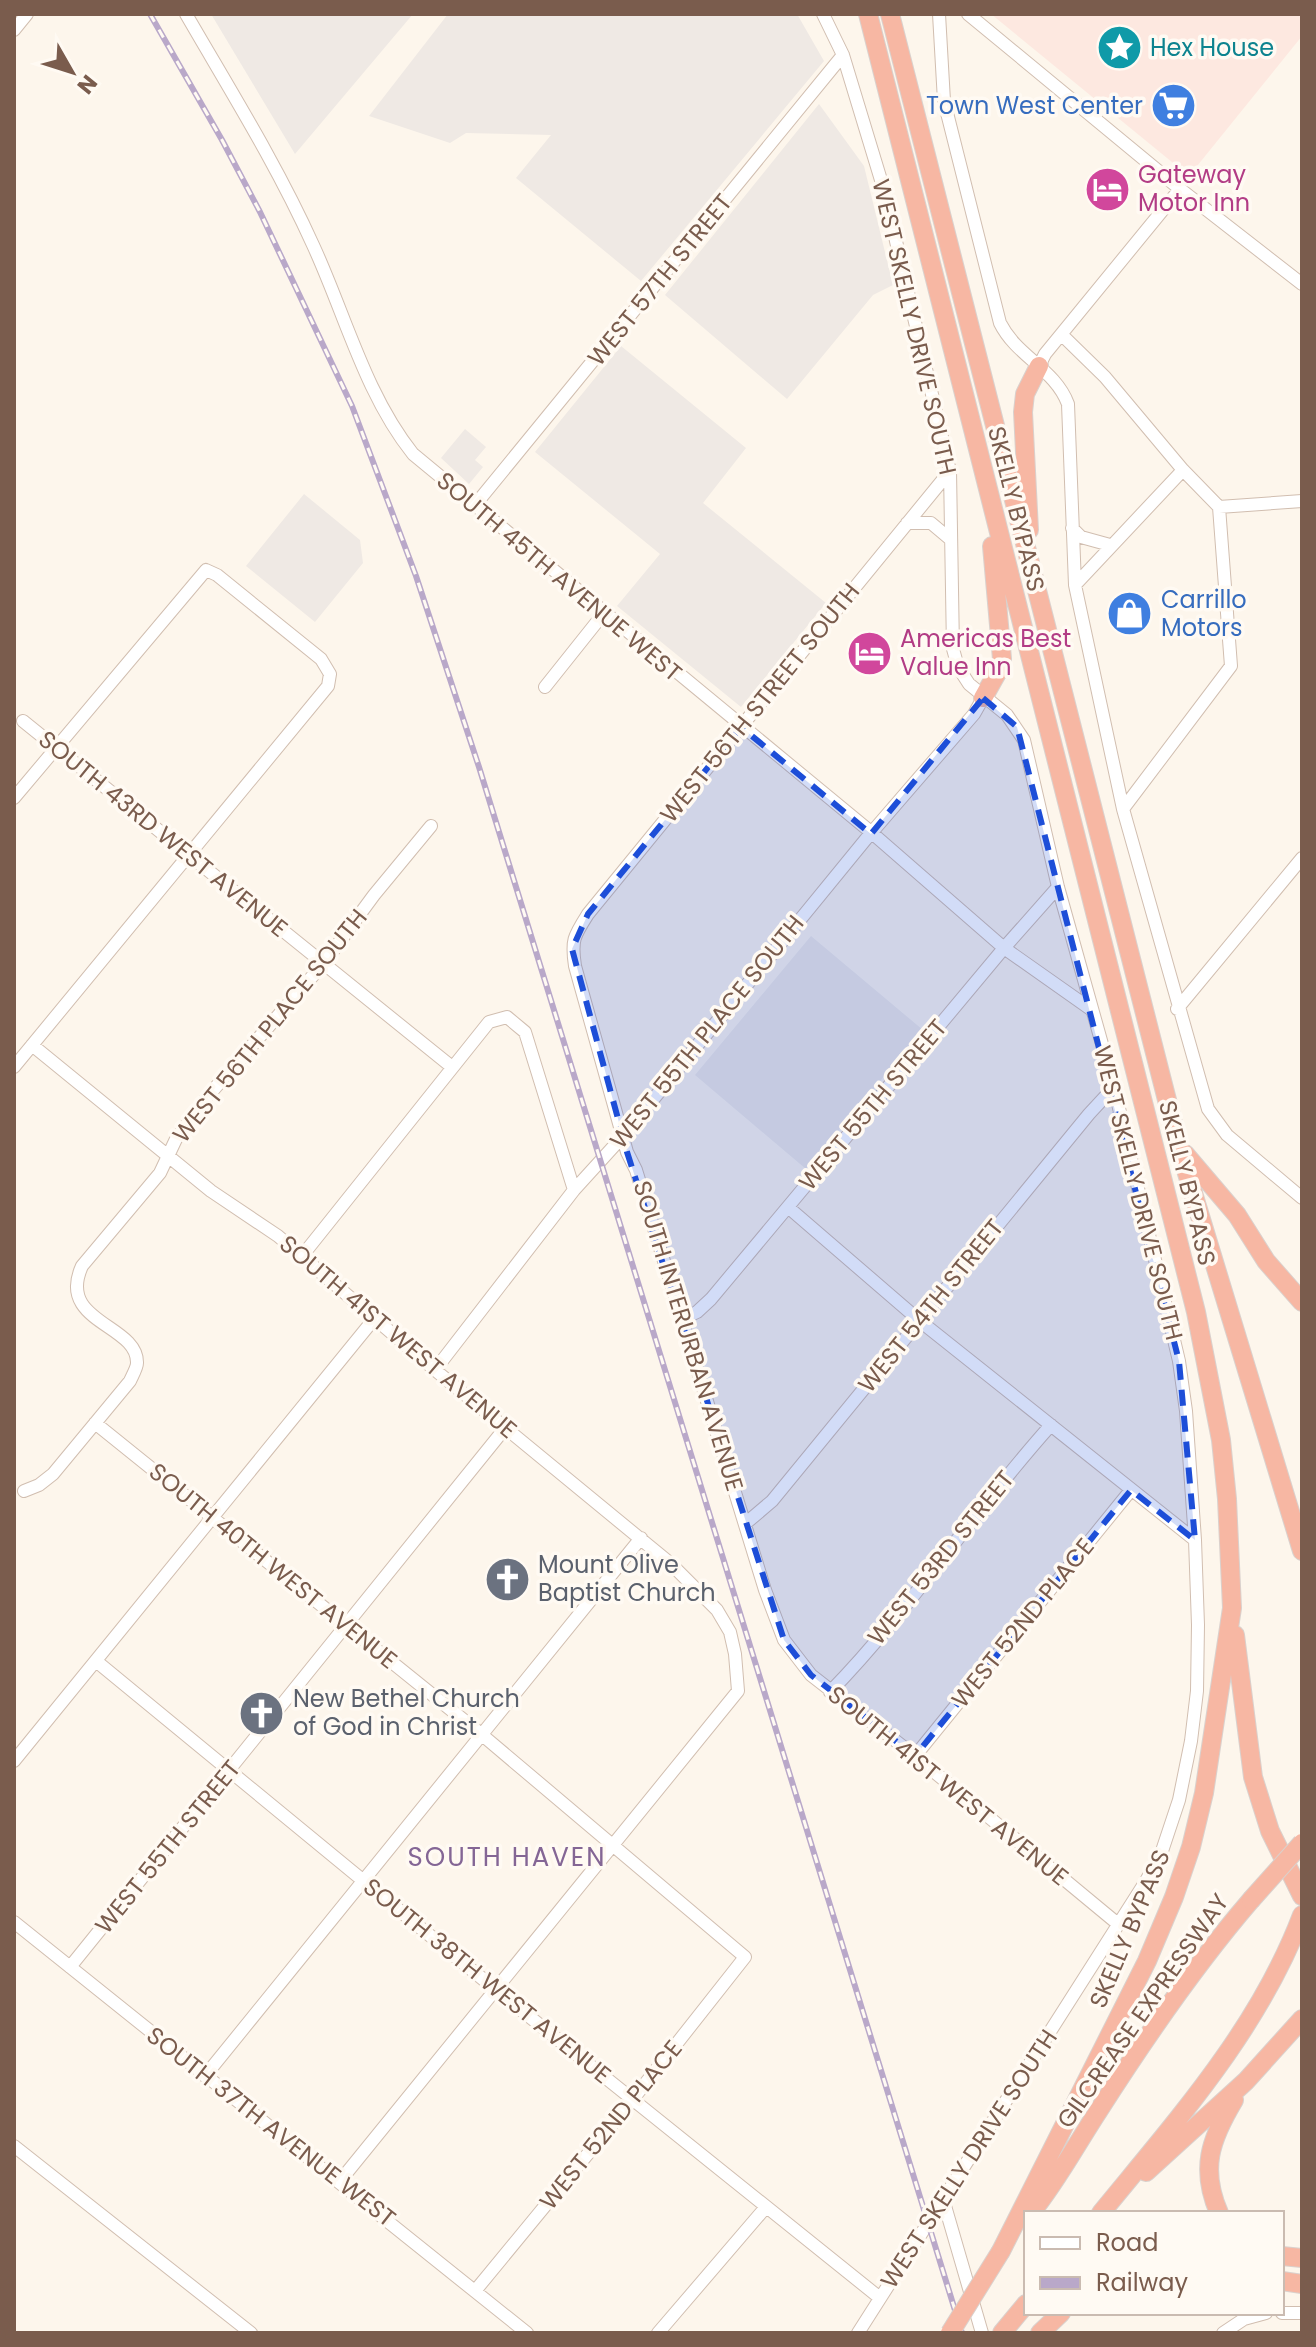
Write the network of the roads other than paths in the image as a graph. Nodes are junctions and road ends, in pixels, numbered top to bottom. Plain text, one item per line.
1 (27, 14) edge
2 (186, 14) edge
3 (823, 14) edge
4 (865, 14) edge
5 (890, 14) edge
6 (939, 14) edge
7 (968, 14) edge
8 (14, 30) edge
9 (843, 55) junction
10 (1180, 189) junction
11 (1302, 284) edge
12 (1062, 335) junction
13 (1039, 366) junction
14 (1183, 470) junction
15 (950, 471) junction
16 (987, 491) junction
17 (1302, 501) edge
18 (475, 505) junction
19 (1219, 507) junction
20 (907, 523) junction
21 (1072, 528) junction
22 (950, 539) junction
23 (1110, 545) junction
24 (1030, 565) junction
25 (1075, 585) junction
26 (604, 613) junction
27 (545, 687) dead end
28 (983, 698) junction
29 (23, 721) dead end
30 (741, 727) junction
31 (54, 748) junction
32 (14, 798) edge
33 (1123, 809) junction
34 (431, 826) dead end
35 (872, 833) junction
36 (188, 855) junction
37 (1302, 858) edge
38 (1058, 887) junction
39 (573, 938) joint
40 (1004, 948) junction
41 (324, 963) junction
42 (1177, 1009) junction
43 (1092, 1010) junction
44 (32, 1045) junction
45 (14, 1067) edge
46 (452, 1067) junction
47 (1114, 1087) junction
48 (624, 1135) junction
49 (1179, 1147) junction
50 (169, 1157) junction
51 (574, 1190) junction
52 (1302, 1198) edge
53 (789, 1208) junction
54 (302, 1256) junction
55 (1302, 1302) edge
56 (684, 1318) junction
57 (374, 1319) junction
58 (920, 1321) junction
59 (435, 1370) junction
60 (1256, 1394) junction
61 (95, 1423) junction
62 (1051, 1425) junction
63 (506, 1427) junction
64 (1131, 1490) junction
65 (24, 1491) dead end
66 (1302, 1511) edge
67 (213, 1516) junction
68 (746, 1523) junction
69 (641, 1538) junction
70 (1195, 1540) junction
71 (1302, 1551) edge
72 (1232, 1608) junction
73 (347, 1627) junction
74 (784, 1640) joint
75 (96, 1661) junction
76 (830, 1692) junction
77 (481, 1734) junction
78 (915, 1756) junction
79 (14, 1761) edge
80 (230, 1772) junction
81 (1302, 1843) edge
82 (615, 1845) junction
83 (362, 1879) junction
84 (1302, 1896) edge
85 (1302, 1915) edge
86 (14, 1922) edge
87 (1118, 1924) junction
88 (745, 1957) joint
89 (70, 1967) junction
90 (495, 1989) junction
91 (1302, 2019) edge
92 (205, 2076) junction
93 (1246, 2081) junction
94 (633, 2099) junction
95 (14, 2146) edge
96 (340, 2181) junction
97 (943, 2199) junction
98 (766, 2207) junction
99 (1033, 2211) edge
100 (1103, 2211) edge
101 (1218, 2211) edge
102 (1024, 2222) edge
103 (1001, 2251) junction
104 (475, 2291) junction
105 (880, 2298) junction
106 (1023, 2308) edge
107 (1059, 2315) edge
108 (1259, 2315) edge
109 (251, 2333) edge
110 (527, 2333) edge
111 (658, 2333) edge
112 (858, 2333) edge
113 (950, 2333) edge
114 (982, 2333) edge
115 (1002, 2333) edge
116 (1040, 2333) edge
117 (1223, 2333) edge

1 - 8 street
2 - 18 street, SOUTH 45TH AVENUE WEST
3 - 9 street, WEST SKELLY DRIVE SOUTH
4 - 16 highway, SKELLY BYPASS
5 - 24 highway, SKELLY BYPASS
6 - 13 street
7 - 10 street
9 - 15 street, WEST SKELLY DRIVE SOUTH
9 - 18 street, WEST 57TH STREET
10 - 11 street
10 - 12 street
12 - 13 street
12 - 14 street
13 - 21 street
13 - 24 highway
14 - 19 street
14 - 23 street
15 - 20 street, WEST 56TH STREET SOUTH
15 - 22 street, WEST SKELLY DRIVE SOUTH
16 - 28 highway
16 - 72 highway, SKELLY BYPASS
17 - 19 street
18 - 26 street, SOUTH 45TH AVENUE WEST
19 - 33 street
20 - 22 street
20 - 30 street, WEST 56TH STREET SOUTH
21 - 23 street
21 - 25 street
22 - 28 street, WEST SKELLY DRIVE SOUTH
23 - 25 street
24 - 49 highway, SKELLY BYPASS
25 - 33 street
26 - 27 street
26 - 30 street, SOUTH 45TH AVENUE WEST
28 - 35 street, WEST 55TH PLACE SOUTH
28 - 38 street, WEST SKELLY DRIVE SOUTH
29 - 31 street, SOUTH 43RD WEST AVENUE
30 - 35 street, SOUTH 45TH AVENUE WEST
30 - 39 street, WEST 56TH STREET SOUTH
31 - 32 street
31 - 36 street, SOUTH 43RD WEST AVENUE
31 - 36 street
33 - 42 street
34 - 41 street, WEST 56TH PLACE SOUTH
35 - 40 street, SOUTH 45TH AVENUE WEST
35 - 48 street, WEST 55TH PLACE SOUTH
36 - 41 street, SOUTH 43RD WEST AVENUE
36 - 44 street
37 - 42 street
38 - 40 street, WEST 55TH STREET
38 - 43 street, WEST SKELLY DRIVE SOUTH
39 - 48 street, SOUTH INTERURBAN AVENUE
40 - 43 street, SOUTH 45TH AVENUE WEST
40 - 53 street, WEST 55TH STREET
41 - 46 street, SOUTH 43RD WEST AVENUE
41 - 50 street, WEST 56TH PLACE SOUTH
42 - 52 street
43 - 47 street, WEST SKELLY DRIVE SOUTH
44 - 45 street
44 - 50 street, SOUTH 41ST WEST AVENUE
46 - 51 street
46 - 54 street
47 - 58 street, WEST 54TH STREET
47 - 70 street, WEST SKELLY DRIVE SOUTH
48 - 51 street, WEST 55TH PLACE SOUTH
48 - 56 street, SOUTH INTERURBAN AVENUE
49 - 55 highway
49 - 60 highway, SKELLY BYPASS
50 - 54 street, SOUTH 41ST WEST AVENUE
50 - 61 street, WEST 56TH PLACE SOUTH
51 - 59 street, WEST 55TH PLACE SOUTH
53 - 56 street, WEST 55TH STREET
53 - 58 street
54 - 57 street, SOUTH 41ST WEST AVENUE
56 - 68 street, SOUTH INTERURBAN AVENUE
57 - 59 street, SOUTH 41ST WEST AVENUE
57 - 67 street
58 - 62 street
58 - 68 street, WEST 54TH STREET
59 - 63 street, SOUTH 41ST WEST AVENUE
60 - 66 highway
60 - 71 highway, SKELLY BYPASS
61 - 65 street
61 - 67 street, SOUTH 40TH WEST AVENUE
62 - 64 street
62 - 76 street, WEST 53RD STREET
63 - 69 street, SOUTH 41ST WEST AVENUE
63 - 73 street, WEST 55TH STREET
64 - 70 street
64 - 78 street, WEST 52ND PLACE
67 - 73 street, SOUTH 40TH WEST AVENUE
67 - 75 street
68 - 74 street, SOUTH INTERURBAN AVENUE
69 - 77 street
69 - 82 street, SOUTH 41ST WEST AVENUE
70 - 87 street, WEST SKELLY DRIVE SOUTH
72 - 84 highway
72 - 103 highway, SKELLY BYPASS
73 - 77 street, SOUTH 40TH WEST AVENUE
73 - 80 street, WEST 55TH STREET
74 - 76 street, SOUTH 41ST WEST AVENUE
75 - 79 street
75 - 80 street, SOUTH 38TH WEST AVENUE
76 - 78 street, SOUTH 41ST WEST AVENUE
77 - 82 street, SOUTH 40TH WEST AVENUE
77 - 83 street
78 - 87 street, SOUTH 41ST WEST AVENUE
80 - 83 street, SOUTH 38TH WEST AVENUE
80 - 89 street, WEST 55TH STREET
81 - 99 highway, GILCREASE EXPRESSWAY, bridge
82 - 88 street, SOUTH 40TH WEST AVENUE
82 - 90 street, SOUTH 41ST WEST AVENUE
83 - 90 street, SOUTH 38TH WEST AVENUE
83 - 92 street
85 - 100 highway
86 - 89 street, SOUTH 37TH AVENUE WEST
87 - 97 street, WEST SKELLY DRIVE SOUTH
88 - 94 street, WEST 52ND PLACE
89 - 92 street, SOUTH 37TH AVENUE WEST
90 - 94 street, SOUTH 38TH WEST AVENUE
90 - 96 street, SOUTH 41ST WEST AVENUE
91 - 93 highway
92 - 96 street, SOUTH 37TH AVENUE WEST
93 - 100 highway
93 - 101 highway
94 - 98 street, SOUTH 38TH WEST AVENUE
94 - 104 street, WEST 52ND PLACE
95 - 109 street
96 - 104 street, SOUTH 37TH AVENUE WEST
97 - 105 street, WEST SKELLY DRIVE SOUTH
97 - 114 street
98 - 105 street, SOUTH 38TH WEST AVENUE
98 - 111 street
102 - 103 highway
103 - 113 highway, SKELLY BYPASS, bridge
104 - 110 street, SOUTH 37TH AVENUE WEST
105 - 112 street, WEST SKELLY DRIVE SOUTH
106 - 115 highway
107 - 116 highway
108 - 117 street

